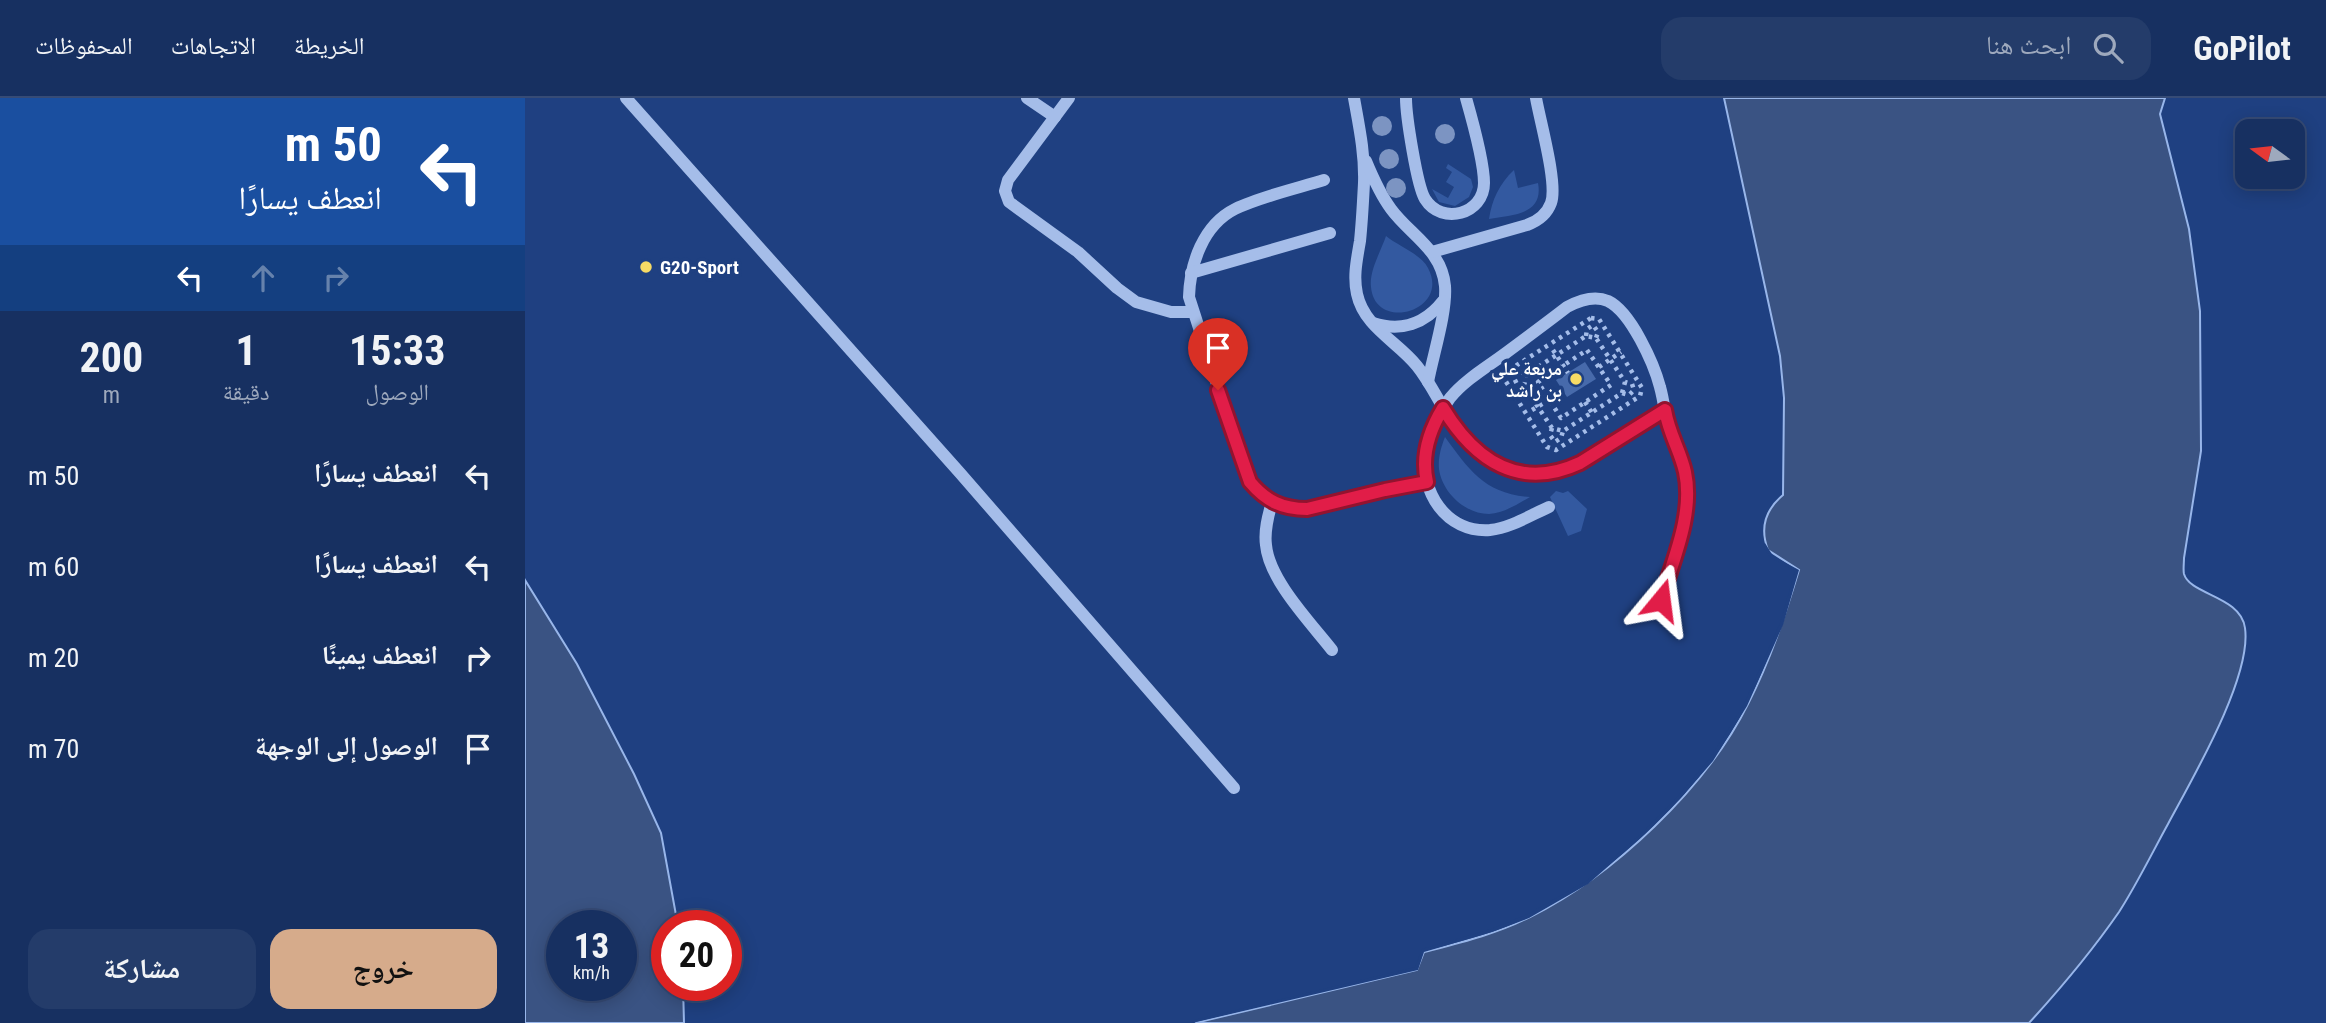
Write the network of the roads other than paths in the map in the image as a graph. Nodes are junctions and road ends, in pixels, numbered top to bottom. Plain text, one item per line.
1 (626, 98) edge
2 (1027, 98) edge
3 (1069, 98) edge
4 (1354, 98) edge
5 (1406, 98) edge
6 (1466, 98) edge
7 (1536, 98) edge
8 (1055, 117) junction
9 (1364, 155) junction
10 (1324, 180) dead end
11 (1330, 233) dead end
12 (1432, 252) junction
13 (1191, 273) junction
14 (1444, 300) junction
15 (1193, 312) junction
16 (1373, 323) junction
17 (1428, 382) junction
18 (1443, 408) junction
19 (1665, 410) junction
20 (1427, 482) junction
21 (1272, 502) junction
22 (1549, 507) dead end
23 (1661, 600) dead end
24 (1332, 650) dead end
25 (1234, 788) dead end

1 - 25 lane
2 - 8 lane
3 - 8 lane
4 - 9 lane
5 - 6 lane
7 - 12 lane
8 - 15 lane
9 - 12 lane
9 - 16 lane
10 - 13 lane
11 - 13 lane
12 - 14 lane
13 - 15 lane
14 - 16 lane
14 - 17 lane
15 - 21 lane
16 - 17 lane
17 - 18 lane
18 - 19 lane
18 - 19 lane
18 - 20 lane
19 - 23 lane
20 - 21 lane
20 - 22 lane
21 - 24 lane

